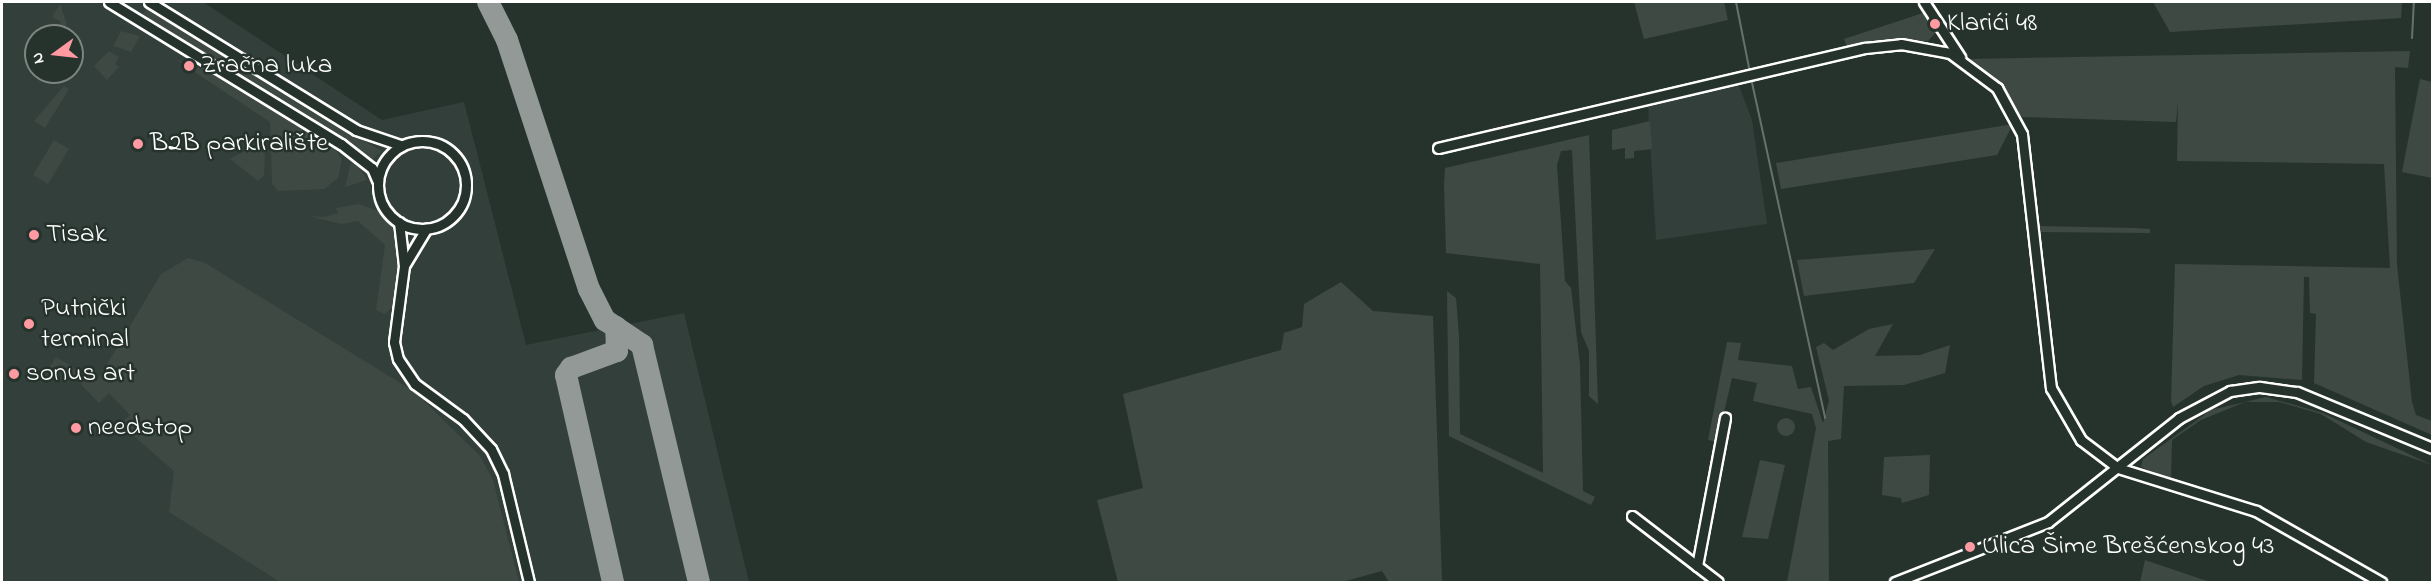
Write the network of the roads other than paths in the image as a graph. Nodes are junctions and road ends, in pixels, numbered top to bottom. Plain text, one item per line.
1 (109, 2) edge
2 (149, 2) edge
3 (1924, 2) edge
4 (1960, 57) junction
5 (400, 146) junction
6 (1438, 148) dead end
7 (378, 180) junction
8 (399, 222) junction
9 (426, 229) junction
10 (404, 266) junction
11 (1725, 418) dead end
12 (2433, 448) edge
13 (2118, 468) junction
14 (1632, 516) dead end
15 (1698, 566) junction
16 (529, 582) edge
17 (1718, 582) edge
18 (1895, 582) edge
19 (2382, 582) edge

1 - 7 street
2 - 5 street
3 - 4 street
4 - 6 street
4 - 13 street
5 - 7 street
5 - 9 street
7 - 8 street
8 - 9 street
8 - 10 street
9 - 10 street
10 - 16 street
11 - 15 street
12 - 13 street
13 - 18 street
13 - 19 street
14 - 15 street
15 - 17 street

